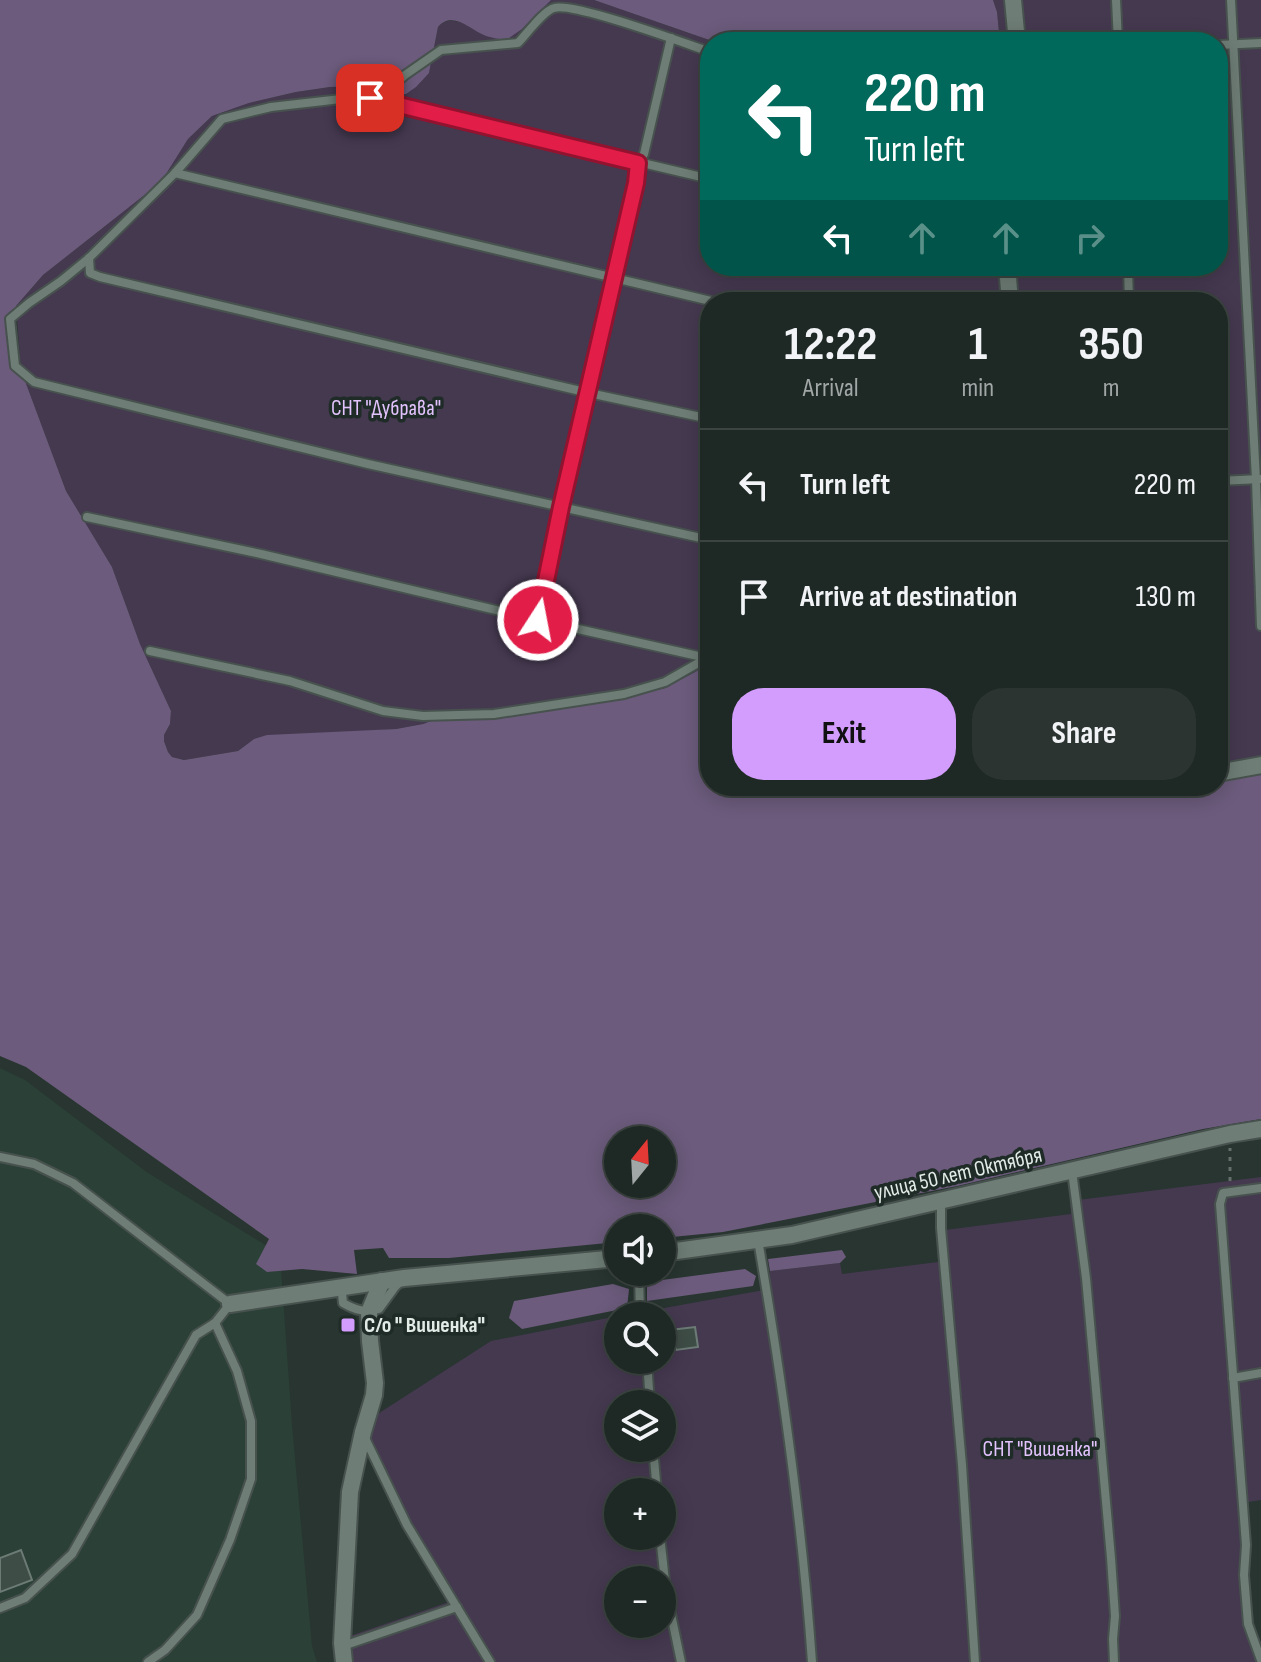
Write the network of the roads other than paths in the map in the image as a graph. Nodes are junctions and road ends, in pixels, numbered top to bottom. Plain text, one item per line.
1 (1013, 0) edge
2 (1116, 0) edge
3 (1231, 0) edge
4 (1016, 32) edge
5 (1118, 32) edge
6 (671, 38) junction
7 (1261, 43) edge
8 (1228, 44) edge
9 (1233, 44) junction
10 (700, 48) edge
11 (370, 98) junction
12 (638, 163) junction
13 (175, 173) junction
14 (700, 177) edge
15 (89, 258) junction
16 (614, 279) junction
17 (700, 299) edge
18 (589, 393) junction
19 (700, 417) edge
20 (1258, 479) edge
21 (1228, 480) edge
22 (561, 507) junction
23 (87, 517) dead end
24 (700, 538) edge
25 (538, 620) junction
26 (1261, 626) edge
27 (150, 651) dead end
28 (700, 656) edge
29 (700, 663) edge
30 (1261, 765) edge
31 (1228, 771) edge
32 (1261, 1129) edge
33 (0, 1157) edge
34 (1072, 1171) junction
35 (1261, 1188) edge
36 (941, 1200) junction
37 (758, 1239) junction
38 (676, 1251) edge
39 (604, 1259) edge
40 (404, 1278) junction
41 (382, 1281) junction
42 (349, 1286) junction
43 (230, 1304) junction
44 (369, 1312) junction
45 (215, 1323) junction
46 (1261, 1373) edge
47 (1233, 1378) junction
48 (363, 1432) junction
49 (662, 1550) edge
50 (457, 1607) junction
51 (0, 1608) edge
52 (343, 1654) edge
53 (1261, 1660) edge
54 (148, 1662) edge
55 (490, 1662) edge
56 (681, 1662) edge
57 (812, 1662) edge
58 (975, 1662) edge
59 (1114, 1662) edge

1 - 4 street
2 - 5 lane
3 - 9 lane
6 - 10 lane
6 - 11 lane
6 - 12 lane
7 - 9 lane
8 - 9 lane
9 - 20 lane
11 - 12 lane
11 - 13 lane
12 - 14 lane
12 - 16 lane
13 - 15 lane
13 - 16 lane
15 - 18 lane
15 - 22 lane
16 - 17 lane
16 - 18 lane
18 - 19 lane
18 - 22 lane
20 - 21 lane
20 - 26 lane
22 - 24 lane
22 - 25 lane
23 - 25 lane
25 - 28 lane
27 - 29 lane
30 - 31 street
32 - 34 street, улица 50 лет Октября
33 - 43 lane
34 - 36 street, улица 50 лет Октября
34 - 59 lane
35 - 47 lane
36 - 37 street, улица 50 лет Октября
36 - 58 lane
37 - 38 street, улица 50 лет Октября
37 - 57 lane
39 - 40 street
40 - 41 street
40 - 44 lane
41 - 42 street
41 - 44 street
42 - 43 street
42 - 44 lane
43 - 45 lane
44 - 48 street
45 - 51 lane
45 - 54 lane
46 - 47 lane
47 - 53 lane
48 - 50 lane
48 - 52 street
49 - 56 lane
50 - 52 lane
50 - 55 lane

